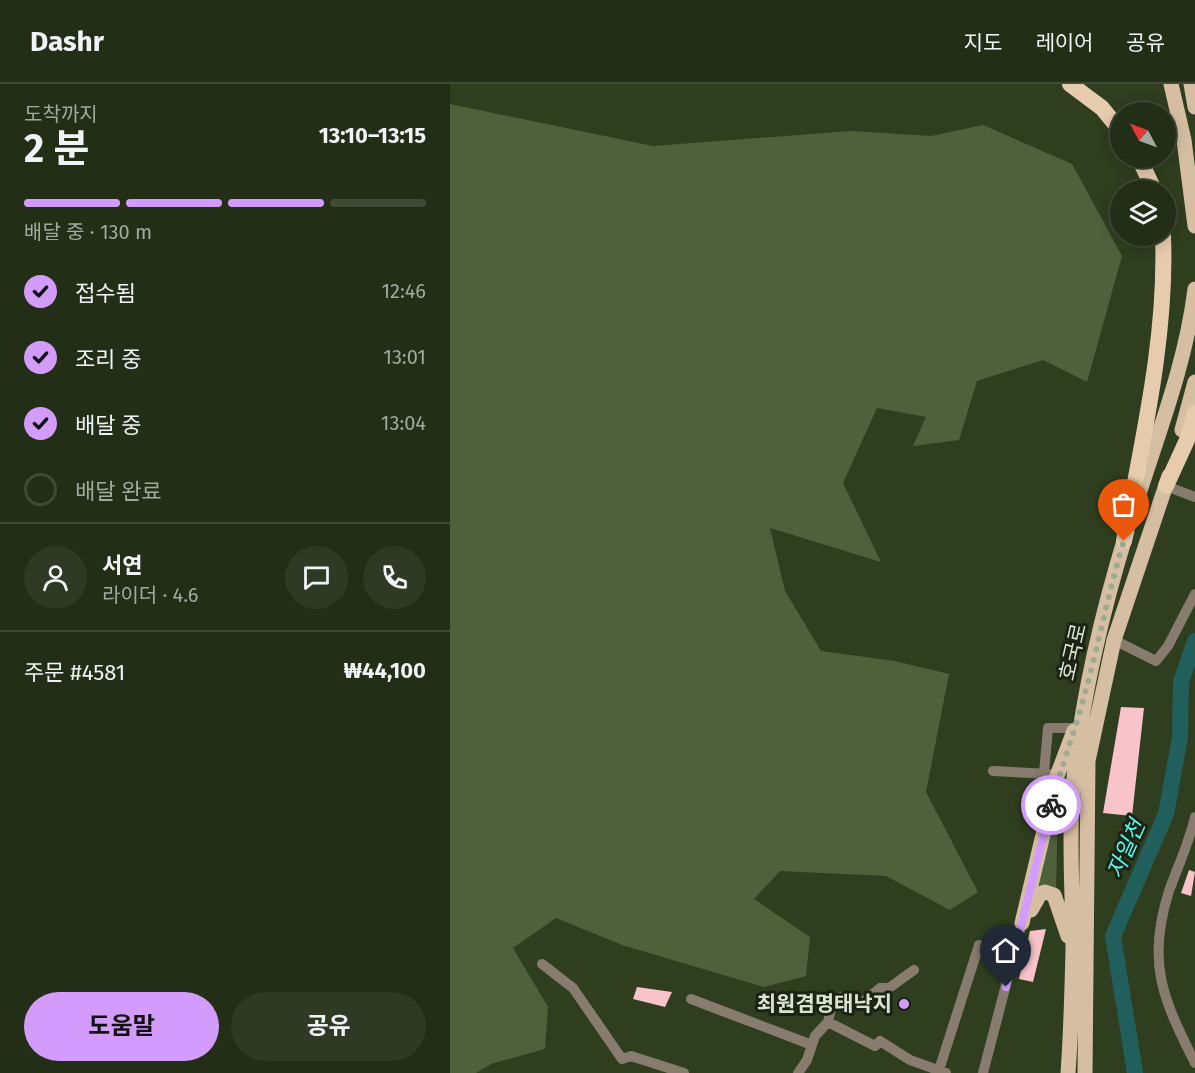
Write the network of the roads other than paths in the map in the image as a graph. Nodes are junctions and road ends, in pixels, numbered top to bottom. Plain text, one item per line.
1 (1070, 84) edge
2 (1171, 84) edge
3 (1191, 84) edge
4 (1195, 107) edge
5 (1110, 118) edge
6 (1195, 226) edge
7 (1163, 246) edge
8 (1195, 290) edge
9 (1195, 382) edge
10 (1195, 413) edge
11 (1195, 422) edge
12 (1187, 440) junction
13 (1166, 486) junction
14 (1195, 497) edge
15 (1124, 541) junction
16 (1195, 594) edge
17 (1113, 640) junction
18 (1087, 681) junction
19 (1075, 728) junction
20 (993, 771) dead end
21 (1051, 775) junction
22 (1195, 817) edge
23 (1022, 923) junction
24 (979, 945) dead end
25 (1073, 949) junction
26 (542, 964) dead end
27 (914, 969) dead end
28 (691, 999) dead end
29 (828, 1022) junction
30 (1195, 1037) edge
31 (1183, 1038) junction
32 (812, 1045) junction
33 (1195, 1063) edge
34 (942, 1071) edge
35 (684, 1073) edge
36 (799, 1073) edge
37 (983, 1073) edge
38 (1068, 1073) edge
39 (1085, 1073) edge

1 - 5 highway
2 - 6 main road
3 - 4 main road
7 - 15 highway
8 - 15 main road, 호국로
9 - 13 main road, 호국로
10 - 12 highway
11 - 12 highway
12 - 13 highway
13 - 14 street
13 - 17 main road, 호국로
15 - 18 main road, 호국로
16 - 17 street
17 - 39 main road, 호국로
18 - 19 main road
18 - 25 main road, 호국로
19 - 21 main road
19 - 21 street
20 - 21 street
21 - 23 main road
22 - 31 street
23 - 25 main road
23 - 37 street
24 - 34 street
25 - 38 main road, 호국로
26 - 35 street
27 - 29 street
28 - 32 street
29 - 32 street
29 - 34 street
30 - 31 street
31 - 33 street
32 - 36 street

